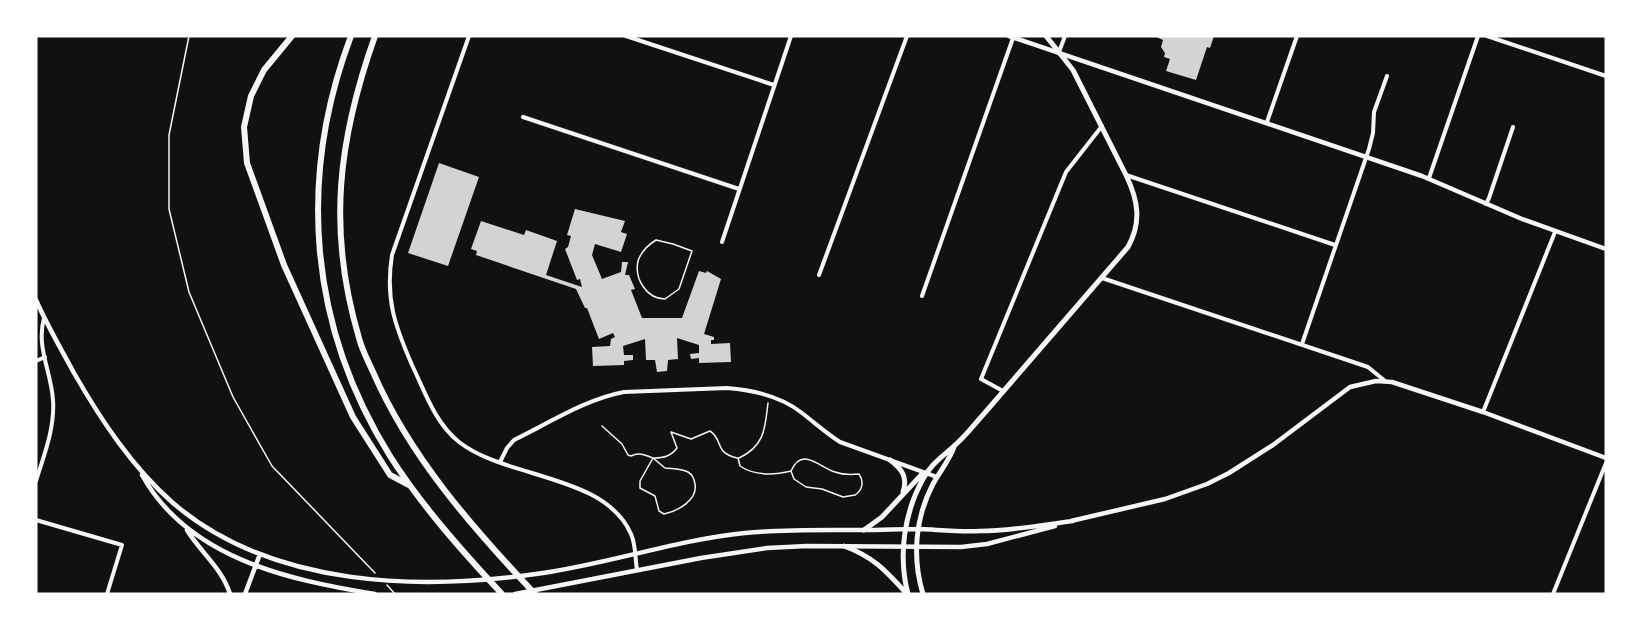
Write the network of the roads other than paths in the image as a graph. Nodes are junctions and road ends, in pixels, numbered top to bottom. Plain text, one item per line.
1 (292, 36) edge
2 (351, 36) edge
3 (375, 36) edge
4 (469, 36) edge
5 (626, 36) edge
6 (791, 36) edge
7 (908, 36) edge
8 (1046, 36) edge
9 (1065, 36) edge
10 (1297, 36) edge
11 (1478, 36) edge
12 (1486, 36) edge
13 (1011, 37) edge
14 (1059, 52) junction
15 (1387, 76) dead end
16 (1606, 76) edge
17 (774, 85) junction
18 (523, 117) dead end
19 (1267, 122) junction
20 (1102, 126) junction
21 (1513, 127) dead end
22 (1366, 156) junction
23 (1126, 175) junction
24 (1429, 178) junction
25 (739, 189) junction
26 (1486, 204) junction
27 (1555, 232) junction
28 (722, 242) dead end
29 (1335, 245) junction
30 (1606, 248) edge
31 (692, 251) joint
32 (819, 275) dead end
33 (1101, 278) junction
34 (922, 296) dead end
35 (36, 300) edge
36 (44, 318) junction
37 (1302, 344) junction
38 (45, 357) junction
39 (36, 361) edge
40 (1385, 381) junction
41 (1003, 391) junction
42 (1483, 412) junction
43 (955, 445) junction
44 (1606, 458) edge
45 (890, 460) junction
46 (500, 462) junction
47 (1606, 463) edge
48 (138, 467) junction
49 (925, 473) junction
50 (937, 477) junction
51 (36, 481) edge
52 (410, 485) junction
53 (903, 494) junction
54 (36, 520) edge
55 (1073, 521) junction
56 (186, 528) junction
57 (906, 529) junction
58 (919, 529) junction
59 (864, 530) junction
60 (904, 545) junction
61 (844, 546) junction
62 (916, 546) junction
63 (635, 553) junction
64 (260, 554) junction
65 (256, 566) junction
66 (637, 570) junction
67 (107, 594) edge
68 (230, 594) edge
69 (245, 594) edge
70 (375, 594) edge
71 (501, 594) edge
72 (515, 594) edge
73 (535, 594) edge
74 (908, 594) edge
75 (923, 594) edge
76 (1553, 594) edge

1 - 52 highway
2 - 52 highway
3 - 73 highway
4 - 46 street
5 - 17 street
6 - 17 street
7 - 32 street
8 - 14 main road
9 - 14 street
10 - 19 street
11 - 24 street
12 - 16 street
13 - 14 street
13 - 34 street
14 - 19 street
14 - 20 main road
15 - 22 street
17 - 25 street
18 - 25 street
19 - 22 street
20 - 23 main road
20 - 41 street
21 - 26 street
22 - 24 street
22 - 29 street
23 - 29 street
23 - 33 main road
24 - 26 street
25 - 28 street
26 - 27 street
27 - 30 street
27 - 42 street
29 - 37 street
31 - 31 lane
33 - 37 street
33 - 41 main road
35 - 36 street
36 - 38 street
36 - 48 street
37 - 40 street
38 - 39 street
38 - 51 street
40 - 42 street
40 - 55 street
41 - 43 main road
42 - 44 street
43 - 49 main road
43 - 50 main road
45 - 46 street
45 - 49 street
45 - 53 main road
46 - 63 street
47 - 76 street
48 - 56 street
48 - 64 street
49 - 50 street
49 - 53 main road
49 - 57 main road
50 - 58 main road
52 - 71 highway
53 - 59 main road
54 - 67 street
55 - 58 street
55 - 62 street
56 - 65 street
56 - 68 street
57 - 58 street
57 - 59 street
57 - 60 main road
58 - 62 main road
59 - 63 street
60 - 61 street
60 - 62 street
60 - 74 main road
61 - 66 street
61 - 74 main road
62 - 75 main road
63 - 64 street
63 - 66 street
64 - 65 street
65 - 69 street
65 - 70 street
66 - 72 street

